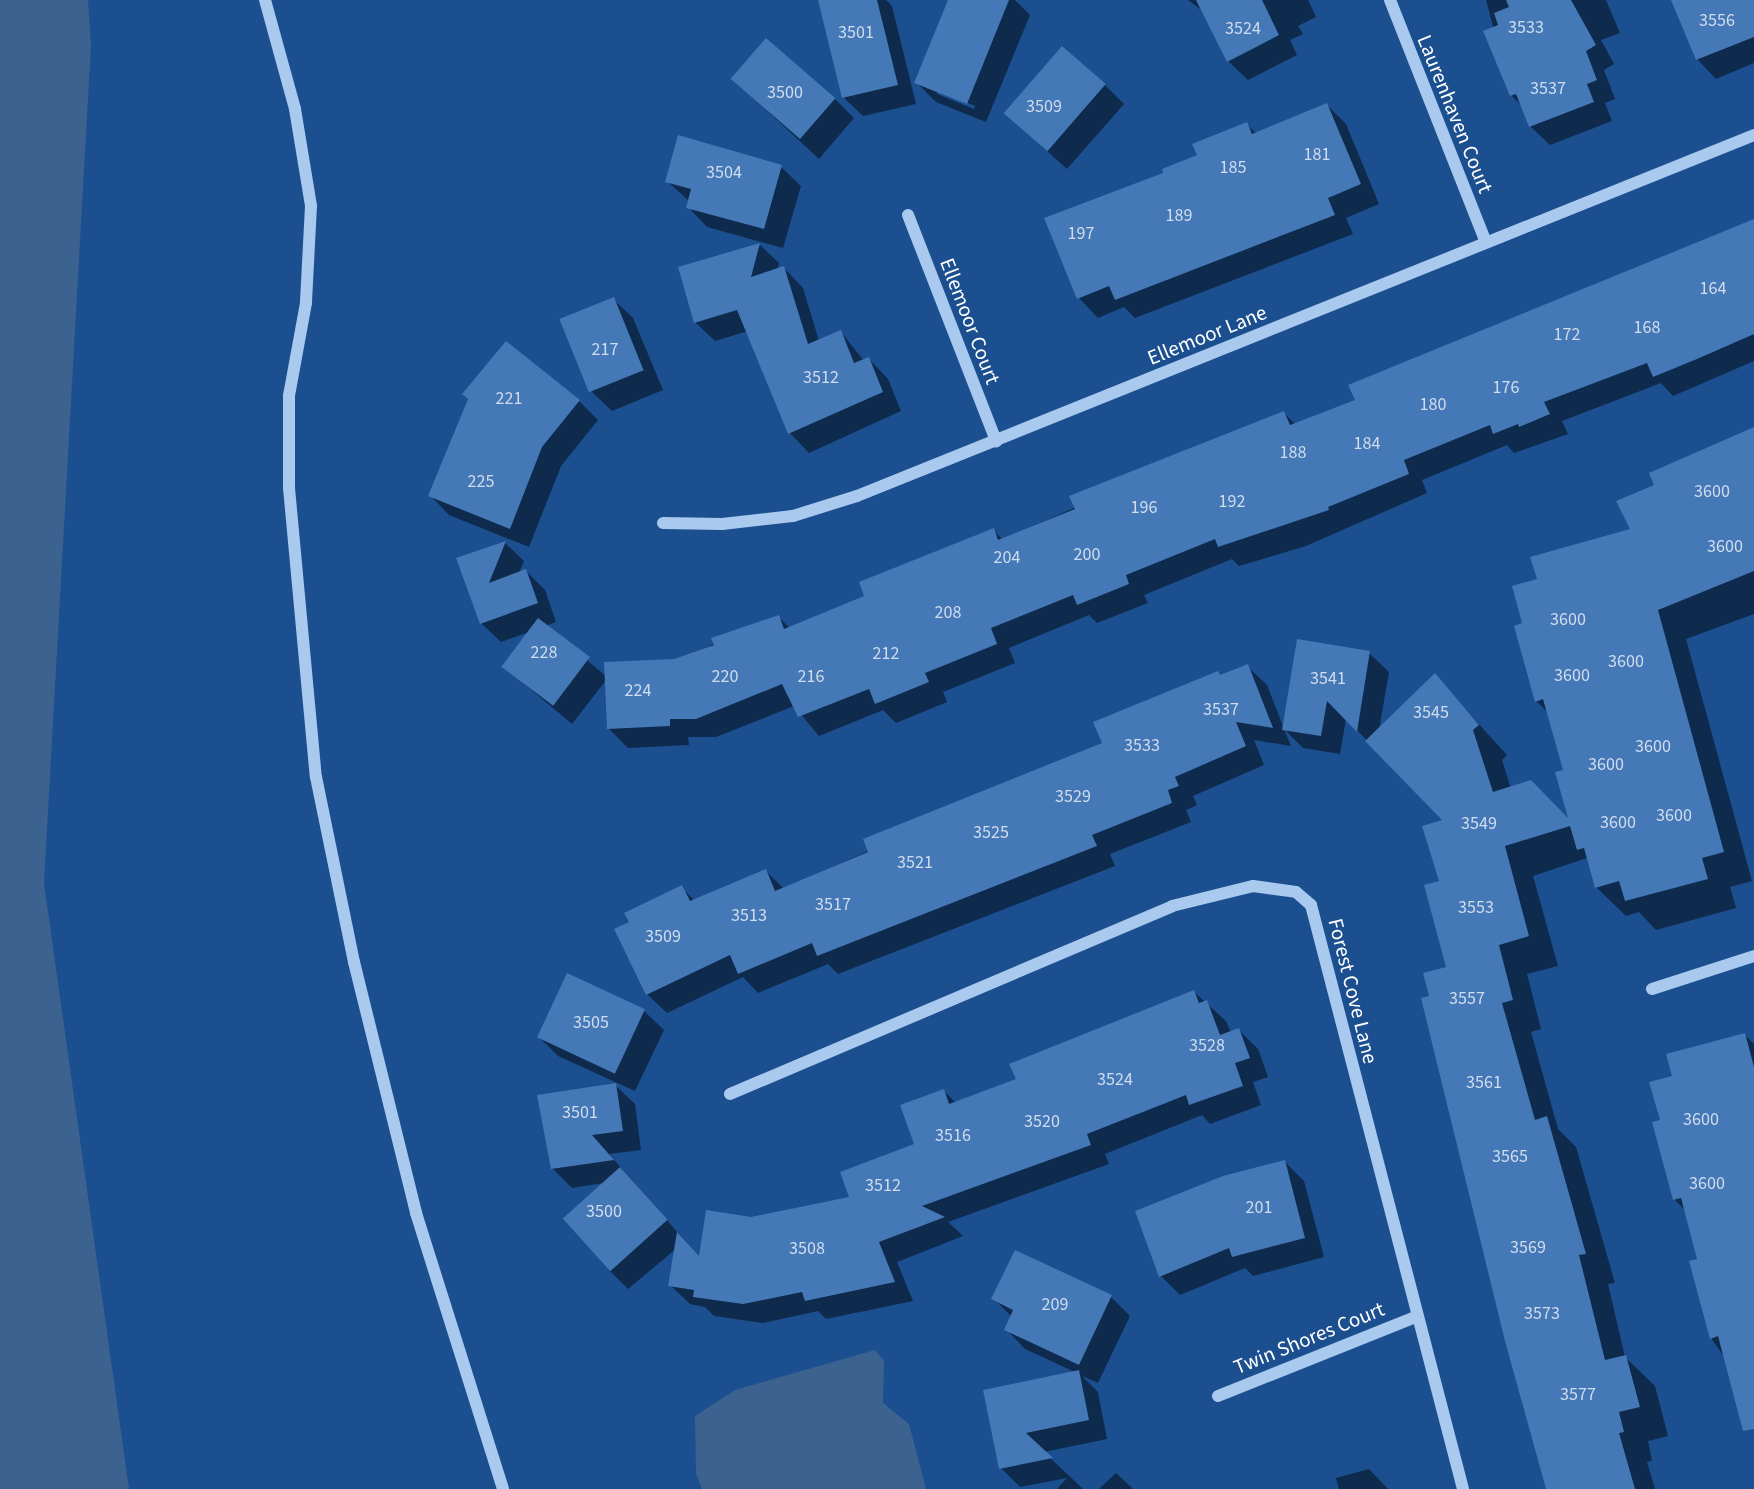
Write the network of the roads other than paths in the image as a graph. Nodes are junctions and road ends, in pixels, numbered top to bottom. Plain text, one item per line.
1 (265, 0) edge
2 (1390, 0) edge
3 (1754, 135) edge
4 (908, 215) dead end
5 (1486, 242) junction
6 (996, 441) junction
7 (663, 523) dead end
8 (1754, 957) edge
9 (1652, 989) dead end
10 (730, 1094) dead end
11 (1416, 1317) junction
12 (1218, 1396) dead end
13 (503, 1489) edge
14 (1463, 1489) edge

1 - 13 street
2 - 5 street, Laurenhaven Court
3 - 5 street, Ellemoor Lane
4 - 6 street, Ellemoor Court
5 - 6 street, Ellemoor Lane
6 - 7 street, Ellemoor Lane
8 - 9 street
10 - 11 street, Forest Cove Lane
11 - 12 street, Twin Shores Court
11 - 14 street, Forest Cove Lane

